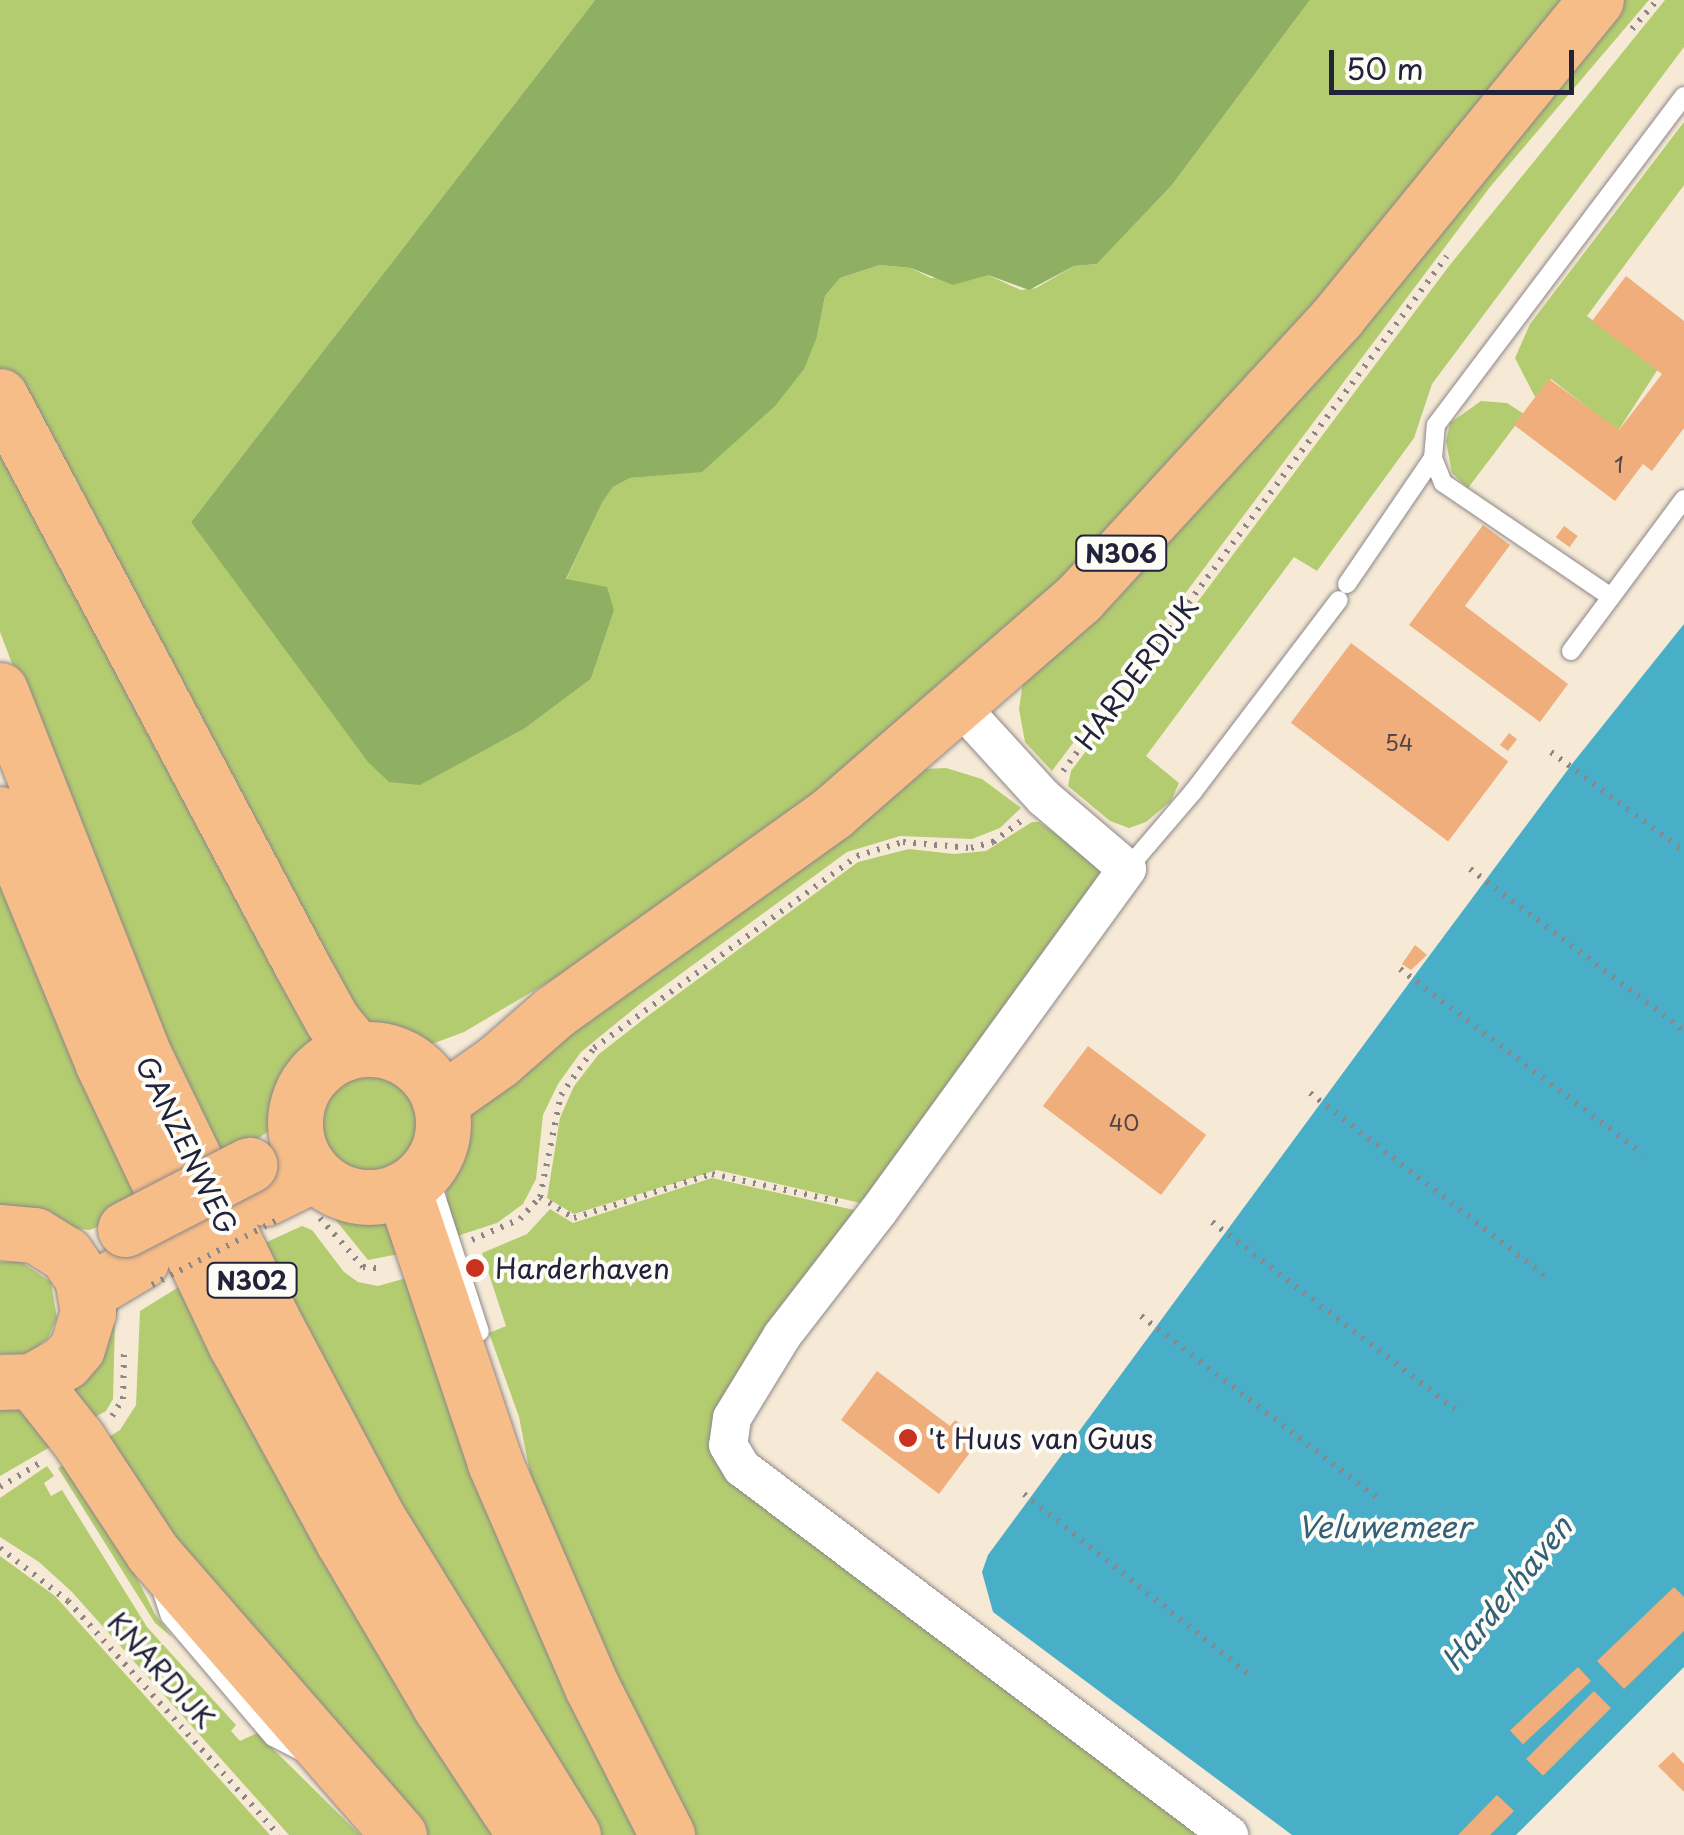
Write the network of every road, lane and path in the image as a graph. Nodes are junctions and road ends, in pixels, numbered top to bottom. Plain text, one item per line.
1 (1657, 0) edge
2 (1609, 20) edge
3 (1684, 96) edge
4 (1454, 247) dead end
5 (0, 396) edge
6 (1432, 458) junction
7 (1684, 499) edge
8 (1611, 597) junction
9 (1570, 651) dead end
10 (0, 690) edge
11 (959, 705) junction
12 (1551, 752) dead end
13 (1044, 798) junction
14 (0, 814) edge
15 (1684, 851) edge
16 (1127, 869) junction
17 (1470, 869) dead end
18 (1400, 969) dead end
19 (1684, 1031) edge
20 (356, 1050) junction
21 (431, 1086) junction
22 (1310, 1094) dead end
23 (1643, 1154) dead end
24 (305, 1156) junction
25 (415, 1179) junction
26 (263, 1194) junction
27 (877, 1214) junction
28 (1212, 1222) dead end
29 (0, 1232) edge
30 (139, 1258) junction
31 (76, 1273) junction
32 (1550, 1280) dead end
33 (1141, 1316) dead end
34 (488, 1358) dead end
35 (16, 1382) edge
36 (1456, 1410) dead end
37 (48, 1458) dead end
38 (0, 1487) edge
39 (1024, 1494) dead end
40 (1380, 1500) dead end
41 (0, 1548) edge
42 (1250, 1676) dead end
43 (279, 1835) edge
44 (400, 1835) edge
45 (524, 1835) edge
46 (574, 1835) edge
47 (668, 1835) edge
48 (1229, 1835) edge

1 - 2 path
2 - 11 main road, N306
3 - 6 lane
4 - 13 path, HARDERDIJK
5 - 20 main road
6 - 8 lane
6 - 16 lane
7 - 8 lane
8 - 9 lane
10 - 46 main road, GANZENWEG / N302
11 - 13 street
11 - 21 main road, N306
12 - 15 path
13 - 16 street
13 - 27 path, HARDERDIJK
14 - 45 main road, GANZENWEG / N302
16 - 27 street
17 - 19 path
18 - 23 path
20 - 21 main road
20 - 24 main road
21 - 25 main road
22 - 32 path
24 - 25 main road
24 - 26 main road
25 - 34 lane
25 - 47 main road
26 - 30 main road, bridge
26 - 30 path, bridge
27 - 48 street
28 - 36 path
29 - 31 main road
30 - 31 main road
31 - 35 main road
33 - 40 path
35 - 44 main road
37 - 38 path
39 - 42 path
41 - 43 path, KNARDIJK

